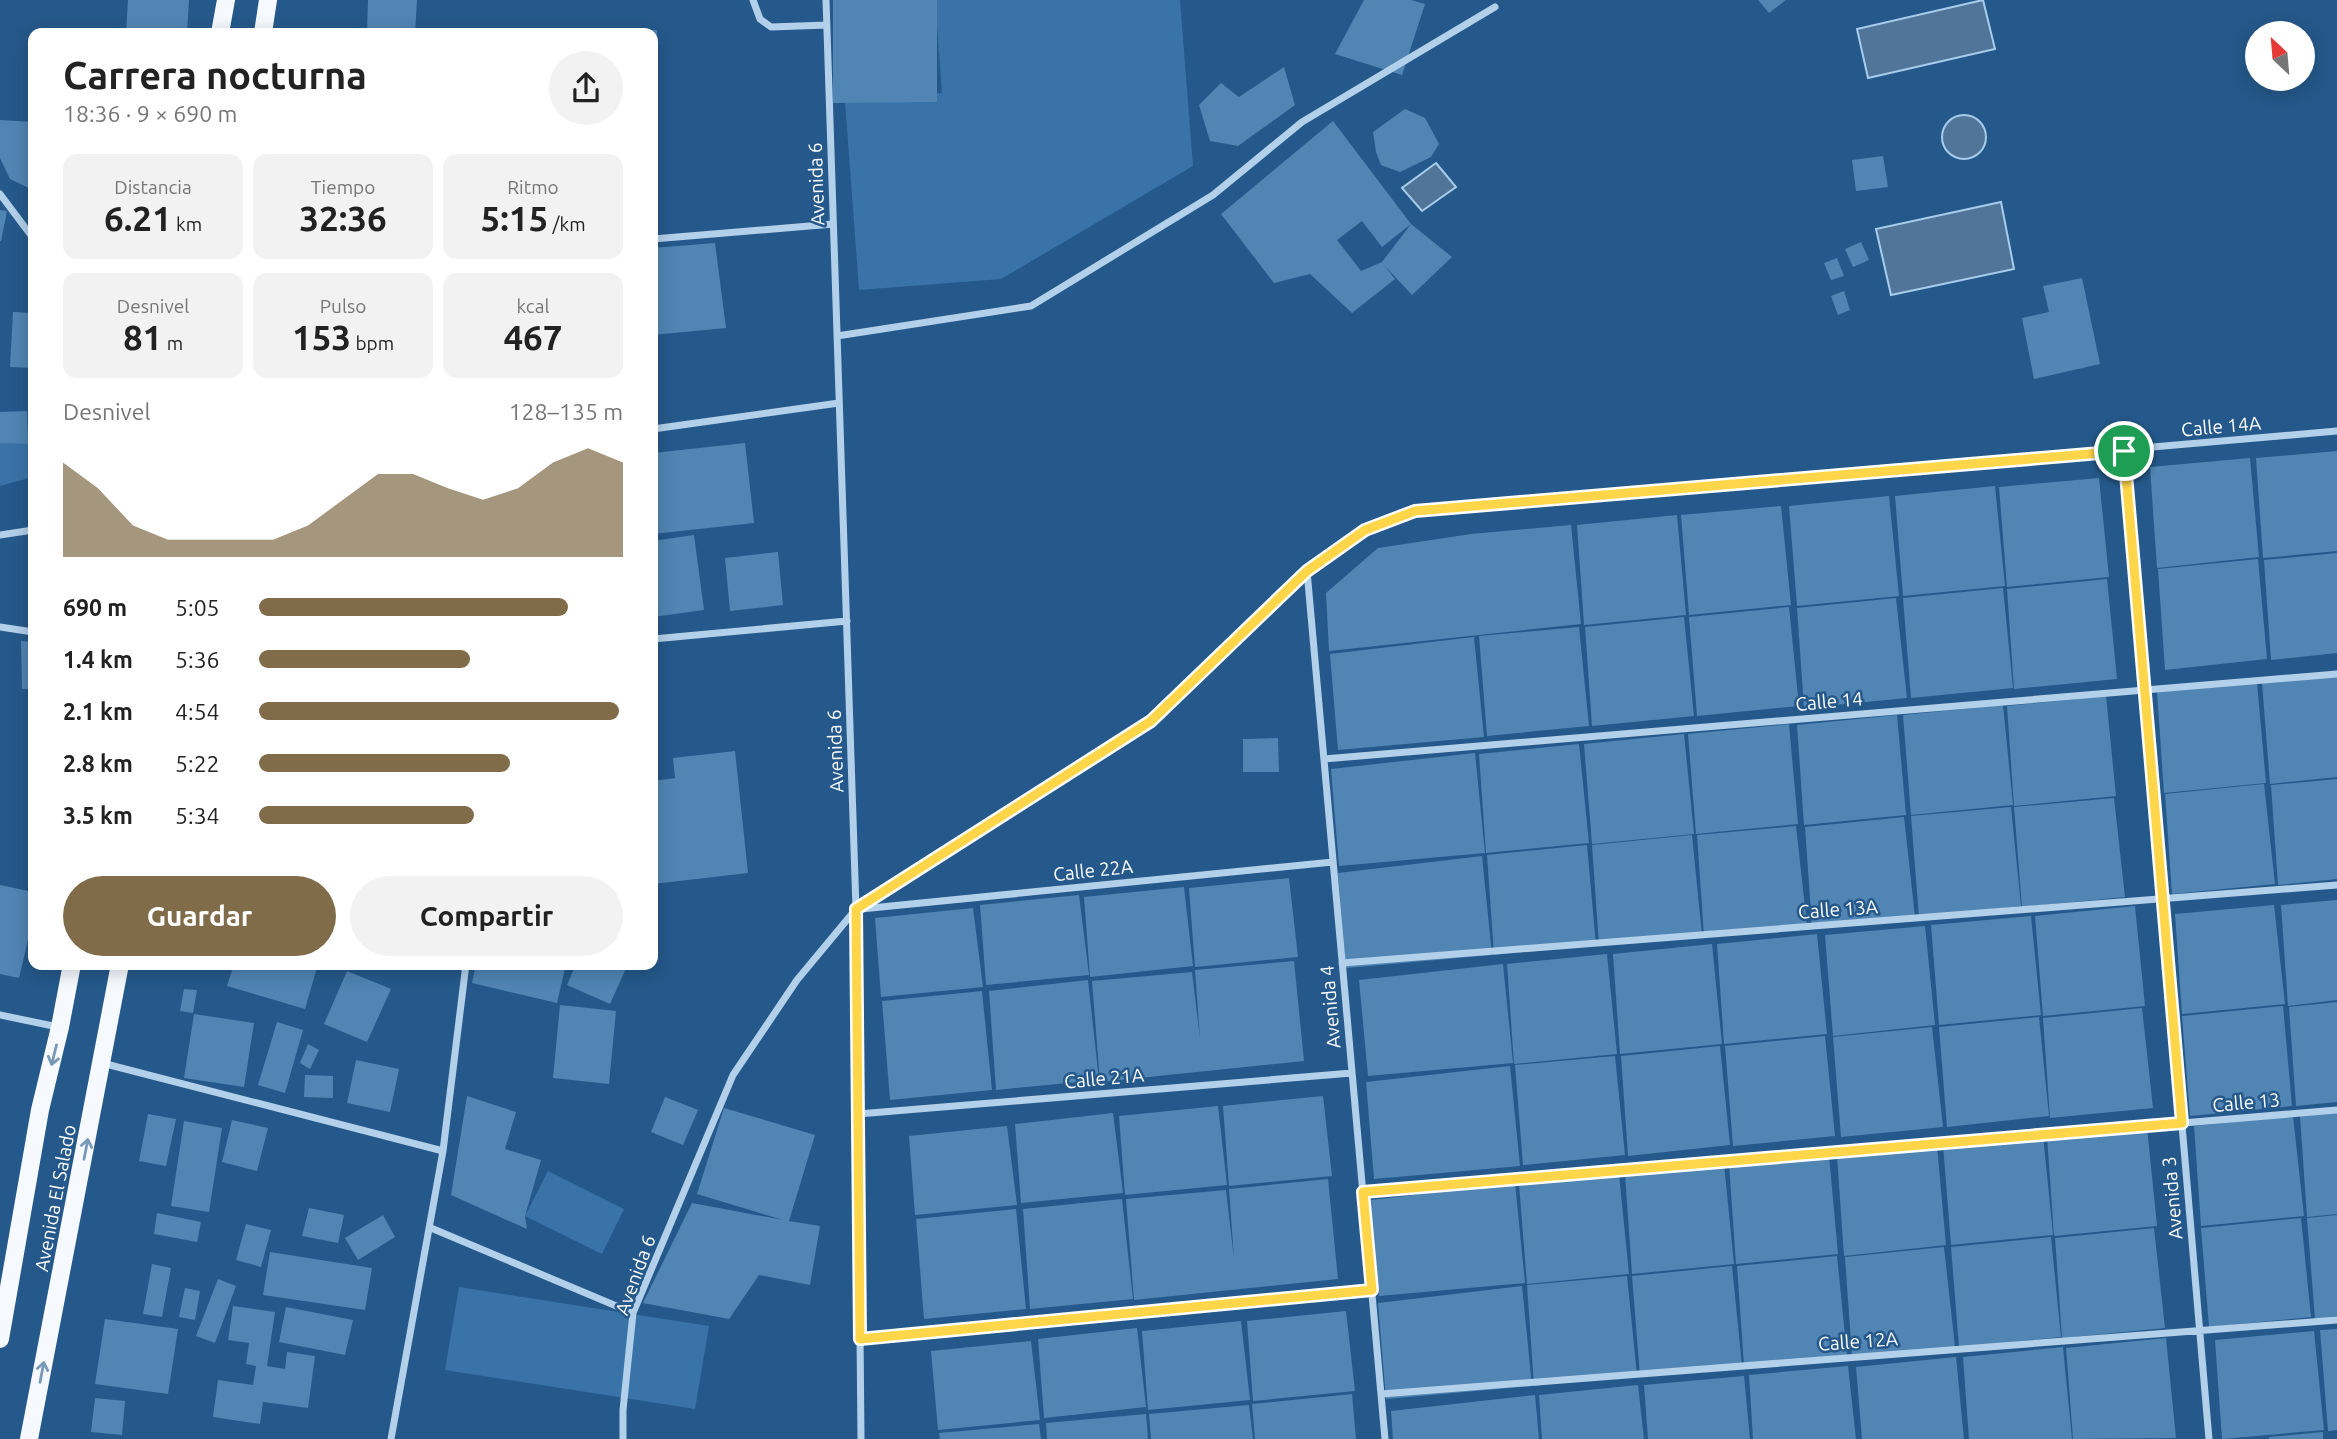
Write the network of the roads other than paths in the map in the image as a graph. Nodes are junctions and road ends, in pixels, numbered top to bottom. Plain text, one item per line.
1 (226, 0) edge
2 (268, 0) edge
3 (753, 0) edge
4 (826, 0) edge
5 (1495, 7) dead end
6 (827, 25) junction
7 (221, 28) edge
8 (264, 28) edge
9 (0, 194) edge
10 (833, 224) junction
11 (28, 232) edge
12 (658, 239) edge
13 (837, 336) junction
14 (839, 404) junction
15 (658, 428) edge
16 (2337, 431) edge
17 (2124, 451) junction
18 (28, 531) edge
19 (0, 535) edge
20 (1307, 571) junction
21 (847, 621) junction
22 (0, 627) edge
23 (28, 631) edge
24 (658, 639) edge
25 (2337, 674) edge
26 (2145, 690) junction
27 (1324, 760) junction
28 (1333, 862) junction
29 (2337, 885) edge
30 (2163, 899) junction
31 (856, 909) junction
32 (1342, 963) junction
33 (71, 970) edge
34 (119, 970) edge
35 (465, 970) edge
36 (0, 1015) edge
37 (61, 1027) junction
38 (102, 1063) junction
39 (1352, 1073) junction
40 (2337, 1110) edge
41 (858, 1114) junction
42 (2182, 1123) junction
43 (443, 1151) junction
44 (1363, 1192) junction
45 (430, 1228) junction
46 (1372, 1290) junction
47 (633, 1312) junction
48 (2337, 1320) edge
49 (2200, 1331) junction
50 (0, 1339) edge
51 (860, 1339) junction
52 (1381, 1394) junction
53 (29, 1439) edge
54 (391, 1439) edge
55 (623, 1439) edge
56 (862, 1439) edge
57 (1385, 1439) edge
58 (2209, 1439) edge

1 - 7 main road
2 - 8 main road
3 - 6 street
4 - 6 street, Avenida 6
5 - 13 street
6 - 10 street, Avenida 6
9 - 11 street
10 - 12 street
10 - 13 street, Avenida 6
13 - 14 street, Avenida 6
14 - 15 street
14 - 21 street, Avenida 6
16 - 17 street, Calle 14A
17 - 20 street, Calle 14A
17 - 26 street, Avenida 3
18 - 19 street
20 - 27 street, Avenida 4
20 - 31 street, Calle 14A
21 - 24 street
21 - 31 street, Avenida 6
22 - 23 street
25 - 26 street, Calle 14
26 - 27 street, Calle 14
26 - 30 street, Avenida 3
27 - 28 street, Avenida 4
28 - 31 street, Calle 22A
28 - 32 street, Avenida 4
29 - 30 street, Calle 13A
30 - 32 street, Calle 13A
30 - 42 street, Avenida 3
31 - 41 street
31 - 47 street, Avenida 6
32 - 39 street, Avenida 4
33 - 37 main road, Avenida El Salado
34 - 38 main road, Avenida El Salado
35 - 43 street
36 - 37 street
37 -> 50 main road, Avenida El Salado
38 - 43 street
53 -> 38 main road, Avenida El Salado
39 - 41 street, Calle 21A
39 - 44 street, Avenida 4
40 - 42 street, Calle 13
41 - 51 street
42 - 44 street, Calle 13
42 - 49 street, Avenida 3
43 - 45 street
44 - 46 street, Avenida 4
45 - 47 street
45 - 54 street
46 - 51 street
46 - 52 street, Avenida 4
47 - 55 street, Avenida 6
48 - 49 street, Calle 12A
49 - 52 street, Calle 12A
49 - 58 street, Avenida 3
51 - 56 street
52 - 57 street, Avenida 4

